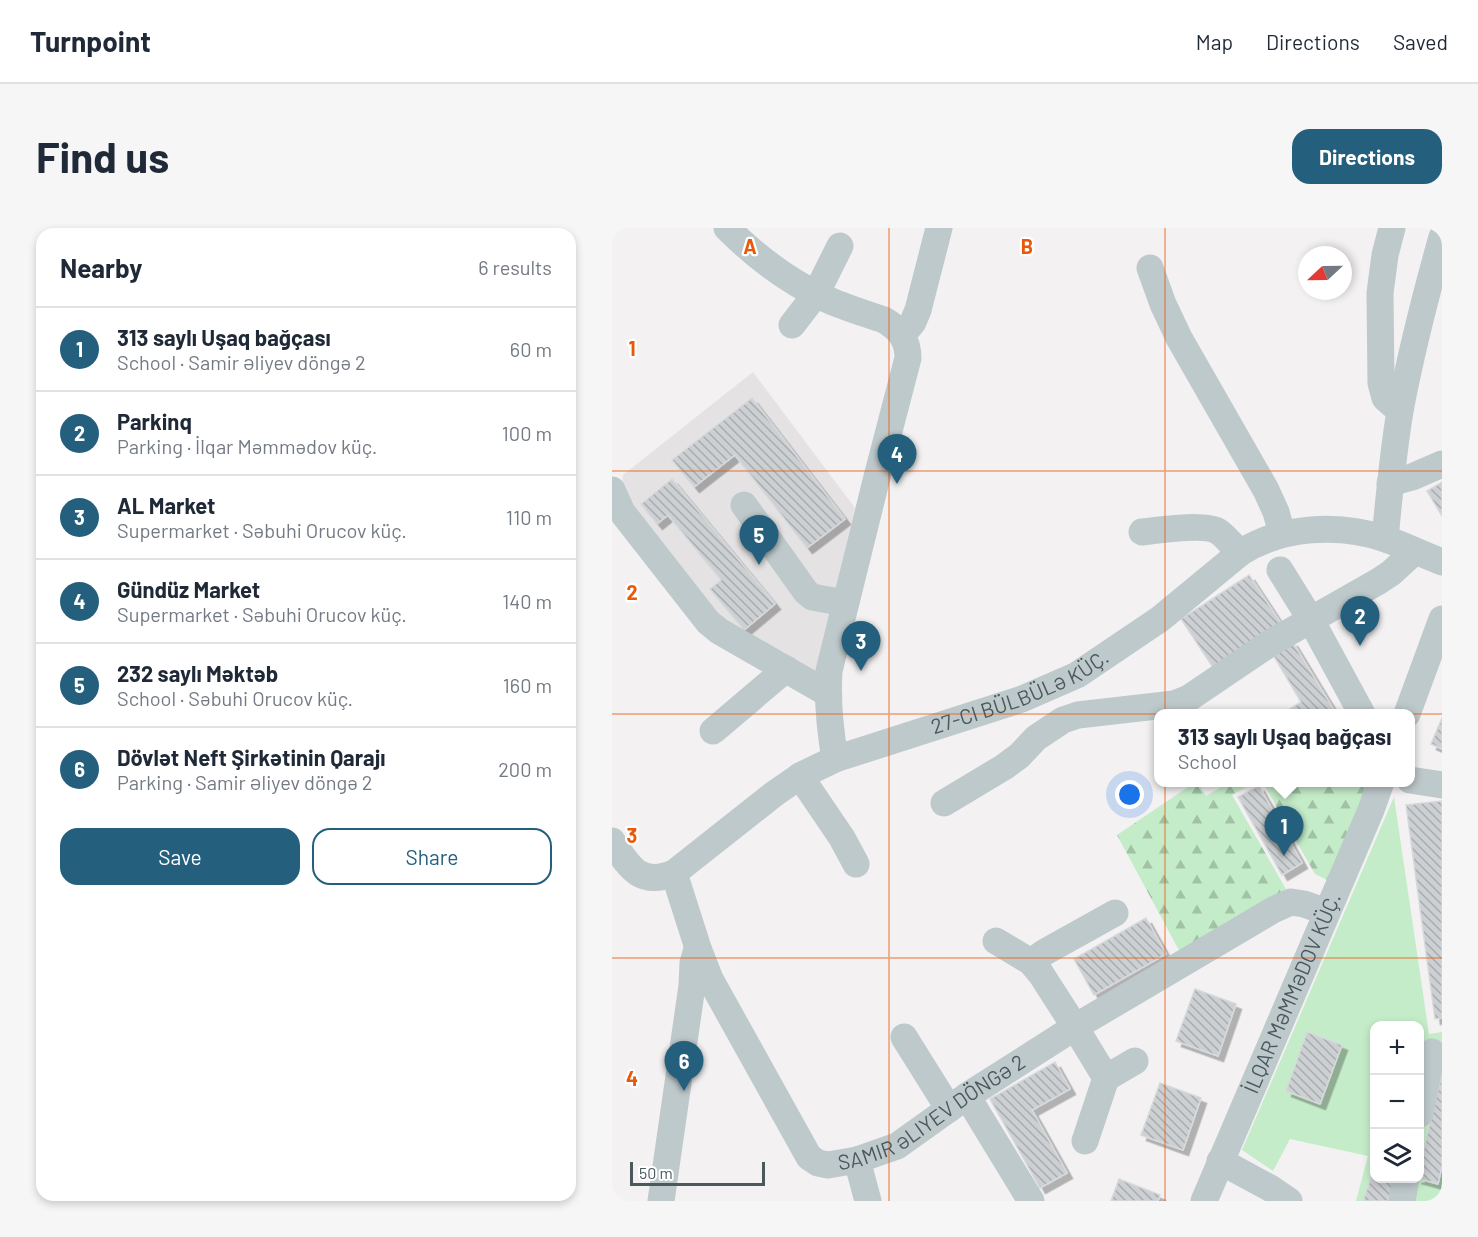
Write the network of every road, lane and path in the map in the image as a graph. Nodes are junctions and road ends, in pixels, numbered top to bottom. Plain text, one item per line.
1 (727, 228) edge
2 (939, 228) edge
3 (1392, 228) edge
4 (1442, 237) edge
5 (840, 246) dead end
6 (1150, 268) dead end
7 (816, 294) junction
8 (792, 325) dead end
9 (903, 334) junction
10 (1400, 411) junction
11 (1442, 464) edge
12 (1390, 483) junction
13 (612, 490) edge
14 (744, 505) dead end
15 (1142, 532) dead end
16 (1282, 534) junction
17 (1385, 539) junction
18 (1415, 551) junction
19 (1240, 553) junction
20 (1442, 562) edge
21 (1280, 570) dead end
22 (845, 603) junction
23 (1442, 619) edge
24 (1311, 620) junction
25 (786, 669) junction
26 (827, 693) junction
27 (1359, 709) edge
28 (1409, 709) edge
29 (713, 731) dead end
30 (835, 759) junction
31 (800, 776) junction
32 (1415, 781) edge
33 (1442, 785) edge
34 (1379, 787) edge
35 (944, 803) dead end
36 (612, 841) edge
37 (856, 864) dead end
38 (674, 873) junction
39 (1327, 912) junction
40 (1114, 913) dead end
41 (996, 941) dead end
42 (698, 948) junction
43 (1031, 962) junction
44 (1075, 1027) junction
45 (904, 1037) dead end
46 (1432, 1052) dead end
47 (1135, 1061) dead end
48 (1106, 1078) junction
49 (1424, 1090) edge
50 (958, 1102) junction
51 (1085, 1141) dead end
52 (857, 1160) junction
53 (1220, 1161) junction
54 (1405, 1183) edge
55 (661, 1201) edge
56 (868, 1201) edge
57 (1031, 1201) edge
58 (1204, 1201) edge
59 (1289, 1201) edge
60 (1402, 1201) edge

1 - 7 street
2 - 9 street
3 - 10 street
4 - 10 street
5 - 7 street
6 - 16 street
7 - 8 street
7 - 9 street
9 - 22 street
10 - 12 street
11 - 12 street
12 - 17 street
13 - 25 street
14 - 22 street
15 - 19 street
16 - 17 street, 27-CI BÜLBÜLƏ KÜÇ.
16 - 19 street, 27-CI BÜLBÜLƏ KÜÇ.
17 - 18 street, 27-CI BÜLBÜLƏ KÜÇ.
18 - 20 street, 27-CI BÜLBÜLƏ KÜÇ.
18 - 24 street
19 - 30 street, 27-CI BÜLBÜLƏ KÜÇ.
21 - 24 street
22 - 26 street
23 - 28 street
24 - 27 street
24 - 35 street
25 - 26 street
25 - 29 street
26 - 30 street
30 - 31 street, 27-CI BÜLBÜLƏ KÜÇ.
31 - 37 street
31 - 38 street, 27-CI BÜLBÜLƏ KÜÇ.
32 - 33 street
34 - 39 street, İLQAR MƏMMƏDOV KÜÇ.
36 - 38 street
38 - 42 street, SAMIR ƏLIYEV DÖNGƏ 2
39 - 44 street, SAMIR ƏLIYEV DÖNGƏ 2
39 - 53 street, İLQAR MƏMMƏDOV KÜÇ.
40 - 43 street
41 - 43 street
42 - 52 street, SAMIR ƏLIYEV DÖNGƏ 2
42 - 55 street
43 - 44 street
44 - 48 street
44 - 50 street, SAMIR ƏLIYEV DÖNGƏ 2
45 - 50 street
46 - 49 street
47 - 48 street
48 - 51 street
50 - 52 street, SAMIR ƏLIYEV DÖNGƏ 2
50 - 57 street
52 - 56 street
53 - 58 street, İLQAR MƏMMƏDOV KÜÇ.
53 - 59 street
54 - 60 street

